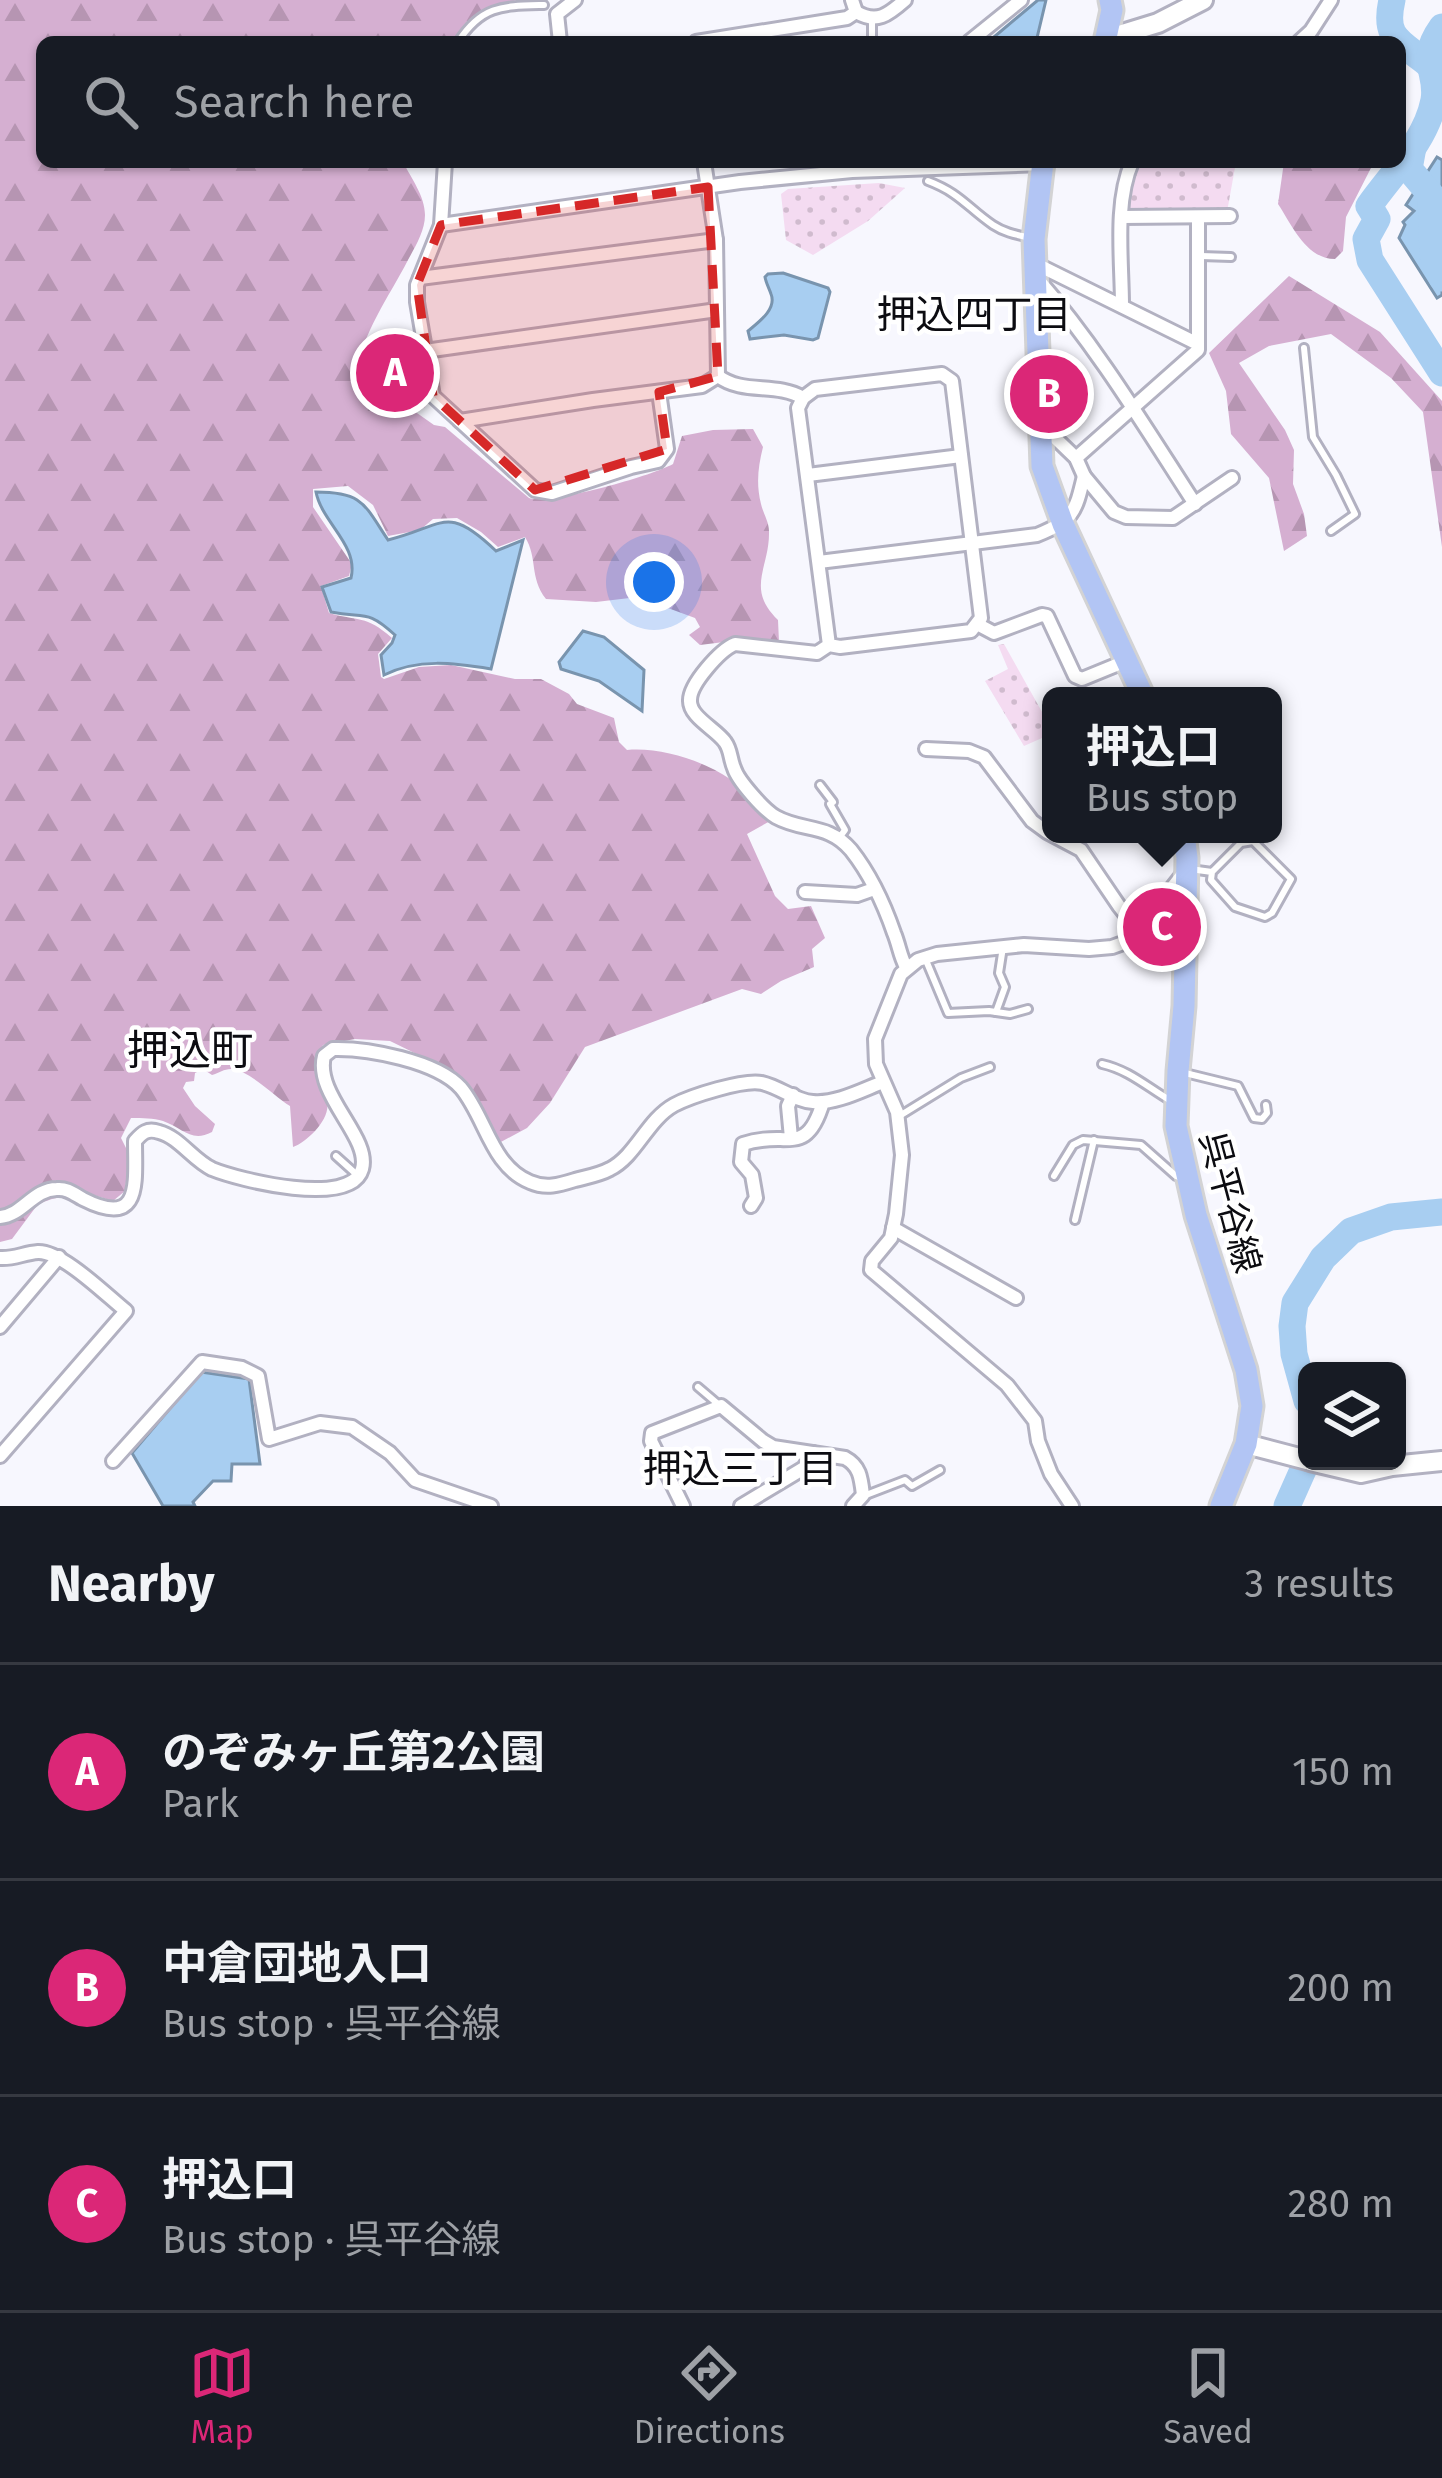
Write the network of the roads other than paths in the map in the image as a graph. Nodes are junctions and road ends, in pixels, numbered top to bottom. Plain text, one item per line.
1 (575, 0) edge
2 (905, 0) edge
3 (1021, 0) edge
4 (1110, 0) edge
5 (1203, 0) edge
6 (1331, 0) edge
7 (544, 5) dead end
8 (854, 6) edge
9 (872, 20) junction
10 (462, 36) edge
11 (559, 36) edge
12 (734, 36) edge
13 (872, 36) edge
14 (977, 36) edge
15 (1107, 36) edge
16 (1137, 36) edge
17 (1306, 36) edge
18 (446, 168) edge
19 (705, 168) edge
20 (875, 168) edge
21 (1041, 168) edge
22 (1130, 168) edge
23 (928, 181) dead end
24 (708, 187) junction
25 (1229, 216) dead end
26 (1198, 217) junction
27 (1122, 218) junction
28 (441, 225) junction
29 (1034, 239) junction
30 (716, 240) junction
31 (1198, 256) junction
32 (1231, 256) dead end
33 (1035, 270) junction
34 (420, 278) junction
35 (1122, 306) junction
36 (717, 310) junction
37 (1198, 344) junction
38 (1304, 348) dead end
39 (425, 351) junction
40 (718, 376) junction
41 (659, 392) junction
42 (803, 398) junction
43 (1133, 409) junction
44 (460, 421) junction
45 (1039, 427) junction
46 (961, 456) junction
47 (1076, 458) junction
48 (808, 475) junction
49 (1084, 476) junction
50 (1232, 478) dead end
51 (1195, 504) junction
52 (1063, 524) junction
53 (1331, 531) dead end
54 (971, 544) junction
55 (819, 562) junction
56 (977, 624) junction
57 (829, 646) junction
58 (1126, 661) junction
59 (1139, 687) edge
60 (926, 749) dead end
61 (820, 784) dead end
62 (1042, 828) edge
63 (839, 838) junction
64 (1068, 843) edge
65 (1185, 843) edge
66 (1241, 843) edge
67 (1255, 843) edge
68 (1187, 869) junction
69 (1212, 872) junction
70 (874, 889) junction
71 (805, 892) dead end
72 (1142, 935) junction
73 (1004, 947) junction
74 (925, 958) junction
75 (907, 968) junction
76 (1028, 1009) dead end
77 (996, 1012) junction
78 (1102, 1064) dead end
79 (990, 1067) dead end
80 (1178, 1071) junction
81 (883, 1082) junction
82 (793, 1095) junction
83 (823, 1102) junction
84 (1177, 1105) junction
85 (1266, 1105) dead end
86 (898, 1117) junction
87 (790, 1138) junction
88 (1094, 1140) junction
89 (336, 1156) dead end
90 (358, 1176) junction
91 (1054, 1176) dead end
92 (1187, 1180) junction
93 (751, 1206) dead end
94 (0, 1217) edge
95 (1076, 1220) dead end
96 (893, 1228) junction
97 (59, 1257) junction
98 (0, 1258) edge
99 (1016, 1298) dead end
100 (0, 1327) edge
101 (698, 1387) dead end
102 (721, 1406) junction
103 (1254, 1446) junction
104 (813, 1453) junction
105 (0, 1456) edge
106 (1298, 1458) edge
107 (113, 1460) dead end
108 (1442, 1461) edge
109 (1406, 1465) edge
110 (940, 1470) dead end
111 (1341, 1470) edge
112 (1374, 1470) edge
113 (858, 1500) edge
114 (491, 1506) edge
115 (683, 1506) edge
116 (741, 1506) edge
117 (1072, 1506) edge
118 (1221, 1506) edge

1 - 11 street
2 - 9 street
3 - 14 street
4 - 15 main road
5 - 16 street
6 - 17 street
7 - 10 lane
8 - 9 street
8 - 12 street
9 - 13 lane
18 - 28 street
19 - 24 street
20 - 24 street
21 - 29 main road
22 - 27 street
23 - 29 lane
24 - 28 street
24 - 30 street
25 - 26 street
26 - 27 street
26 - 31 street
27 - 35 street
28 - 34 street
29 - 33 main road
30 - 34 street
30 - 36 street
31 - 32 lane
31 - 37 street
33 - 35 street
33 - 43 street
33 - 45 main road
34 - 39 street
35 - 37 street
36 - 39 street
36 - 40 street
37 - 43 street
38 - 53 lane
39 - 44 street
40 - 41 street
40 - 42 street
41 - 44 street
41 - 44 street
42 - 46 street
42 - 48 street
43 - 47 street
43 - 51 street
45 - 47 street
45 - 52 main road
46 - 48 street
46 - 54 street
47 - 49 street
48 - 55 street
49 - 51 street
49 - 52 street
50 - 51 street
52 - 54 street
52 - 58 main road
54 - 55 street
54 - 56 street
55 - 57 street
56 - 57 street
56 - 58 street
57 - 63 street
58 - 59 main road
60 - 62 street
61 - 63 lane
63 - 70 street
64 - 72 street
65 - 68 main road, 呉平谷線
66 - 69 lane
67 - 69 lane
68 - 69 lane
68 - 72 street
68 - 80 main road, 呉平谷線
70 - 71 street
70 - 75 street
72 - 73 street
73 - 74 street
73 - 77 lane
74 - 75 street
74 - 77 lane
75 - 81 street
76 - 77 lane
78 - 84 lane
79 - 86 lane
80 - 84 main road, 呉平谷線
80 - 85 lane
81 - 83 street
81 - 86 street
82 - 83 street
82 - 87 street
82 - 90 street
83 - 87 street
84 - 92 main road, 呉平谷線
86 - 96 street
87 - 93 street
88 - 91 lane
88 - 92 lane
88 - 95 lane
89 - 90 lane
90 - 94 street
92 - 103 main road, 呉平谷線
96 - 99 street
96 - 117 street
97 - 98 street
97 - 100 street
97 - 105 street
101 - 102 lane
102 - 104 street
102 - 115 street
103 - 106 street
103 - 118 main road, 呉平谷線
104 - 113 street
104 - 116 street
107 - 114 street
108 - 109 street
110 - 113 lane
111 - 112 street

